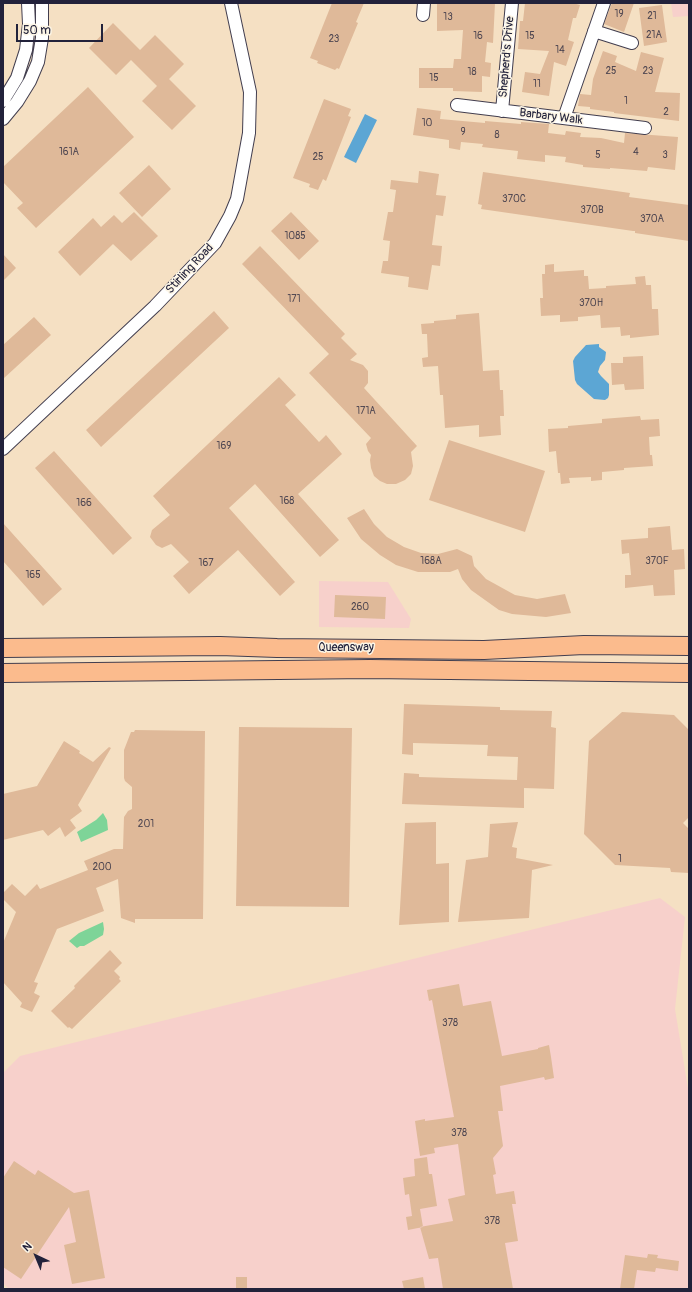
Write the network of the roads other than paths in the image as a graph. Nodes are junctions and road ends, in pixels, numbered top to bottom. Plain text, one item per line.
1 (28, 3) edge
2 (42, 3) edge
3 (231, 3) edge
4 (512, 3) edge
5 (604, 3) edge
6 (594, 31) junction
7 (632, 43) dead end
8 (3, 102) edge
9 (457, 105) dead end
10 (502, 111) junction
11 (564, 118) junction
12 (3, 119) edge
13 (645, 128) dead end
14 (3, 449) edge
15 (689, 646) edge
16 (28, 648) junction
17 (3, 649) edge
18 (3, 673) edge
19 (29, 673) junction
20 (689, 673) edge

1 - 8 street
2 - 12 street
3 - 14 street, Stirling Road
4 - 10 street, Shepherd's Drive
5 - 6 street
6 - 7 street
6 - 11 street
9 - 10 street, Barbary Walk
10 - 11 street, Barbary Walk
11 - 13 street, Barbary Walk
15 - 16 main road, Queensway
16 - 17 main road, Queensway
16 - 19 main road
17 - 18 main road
18 - 19 main road, Queensway
19 - 20 main road, Queensway

